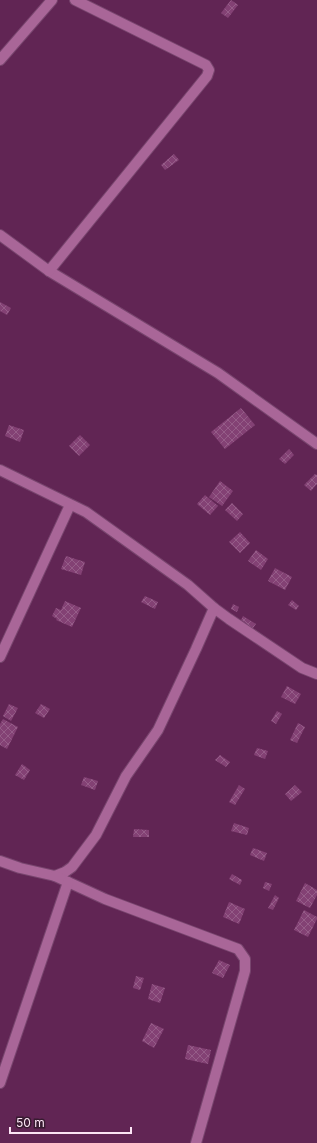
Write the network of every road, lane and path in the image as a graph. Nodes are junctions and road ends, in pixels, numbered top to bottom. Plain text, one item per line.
1 (52, 0) edge
2 (75, 0) edge
3 (0, 60) edge
4 (0, 235) edge
5 (49, 271) junction
6 (317, 444) edge
7 (0, 470) edge
8 (70, 505) junction
9 (214, 608) junction
10 (0, 657) edge
11 (317, 674) edge
12 (0, 861) edge
13 (55, 876) junction
14 (68, 882) junction
15 (0, 1083) edge
16 (196, 1143) edge

1 - 3 street
2 - 5 street
4 - 5 street
5 - 6 street
7 - 8 street
8 - 9 street
8 - 10 street
9 - 11 street
9 - 13 street
12 - 13 street
13 - 14 street
14 - 15 street
14 - 16 street

